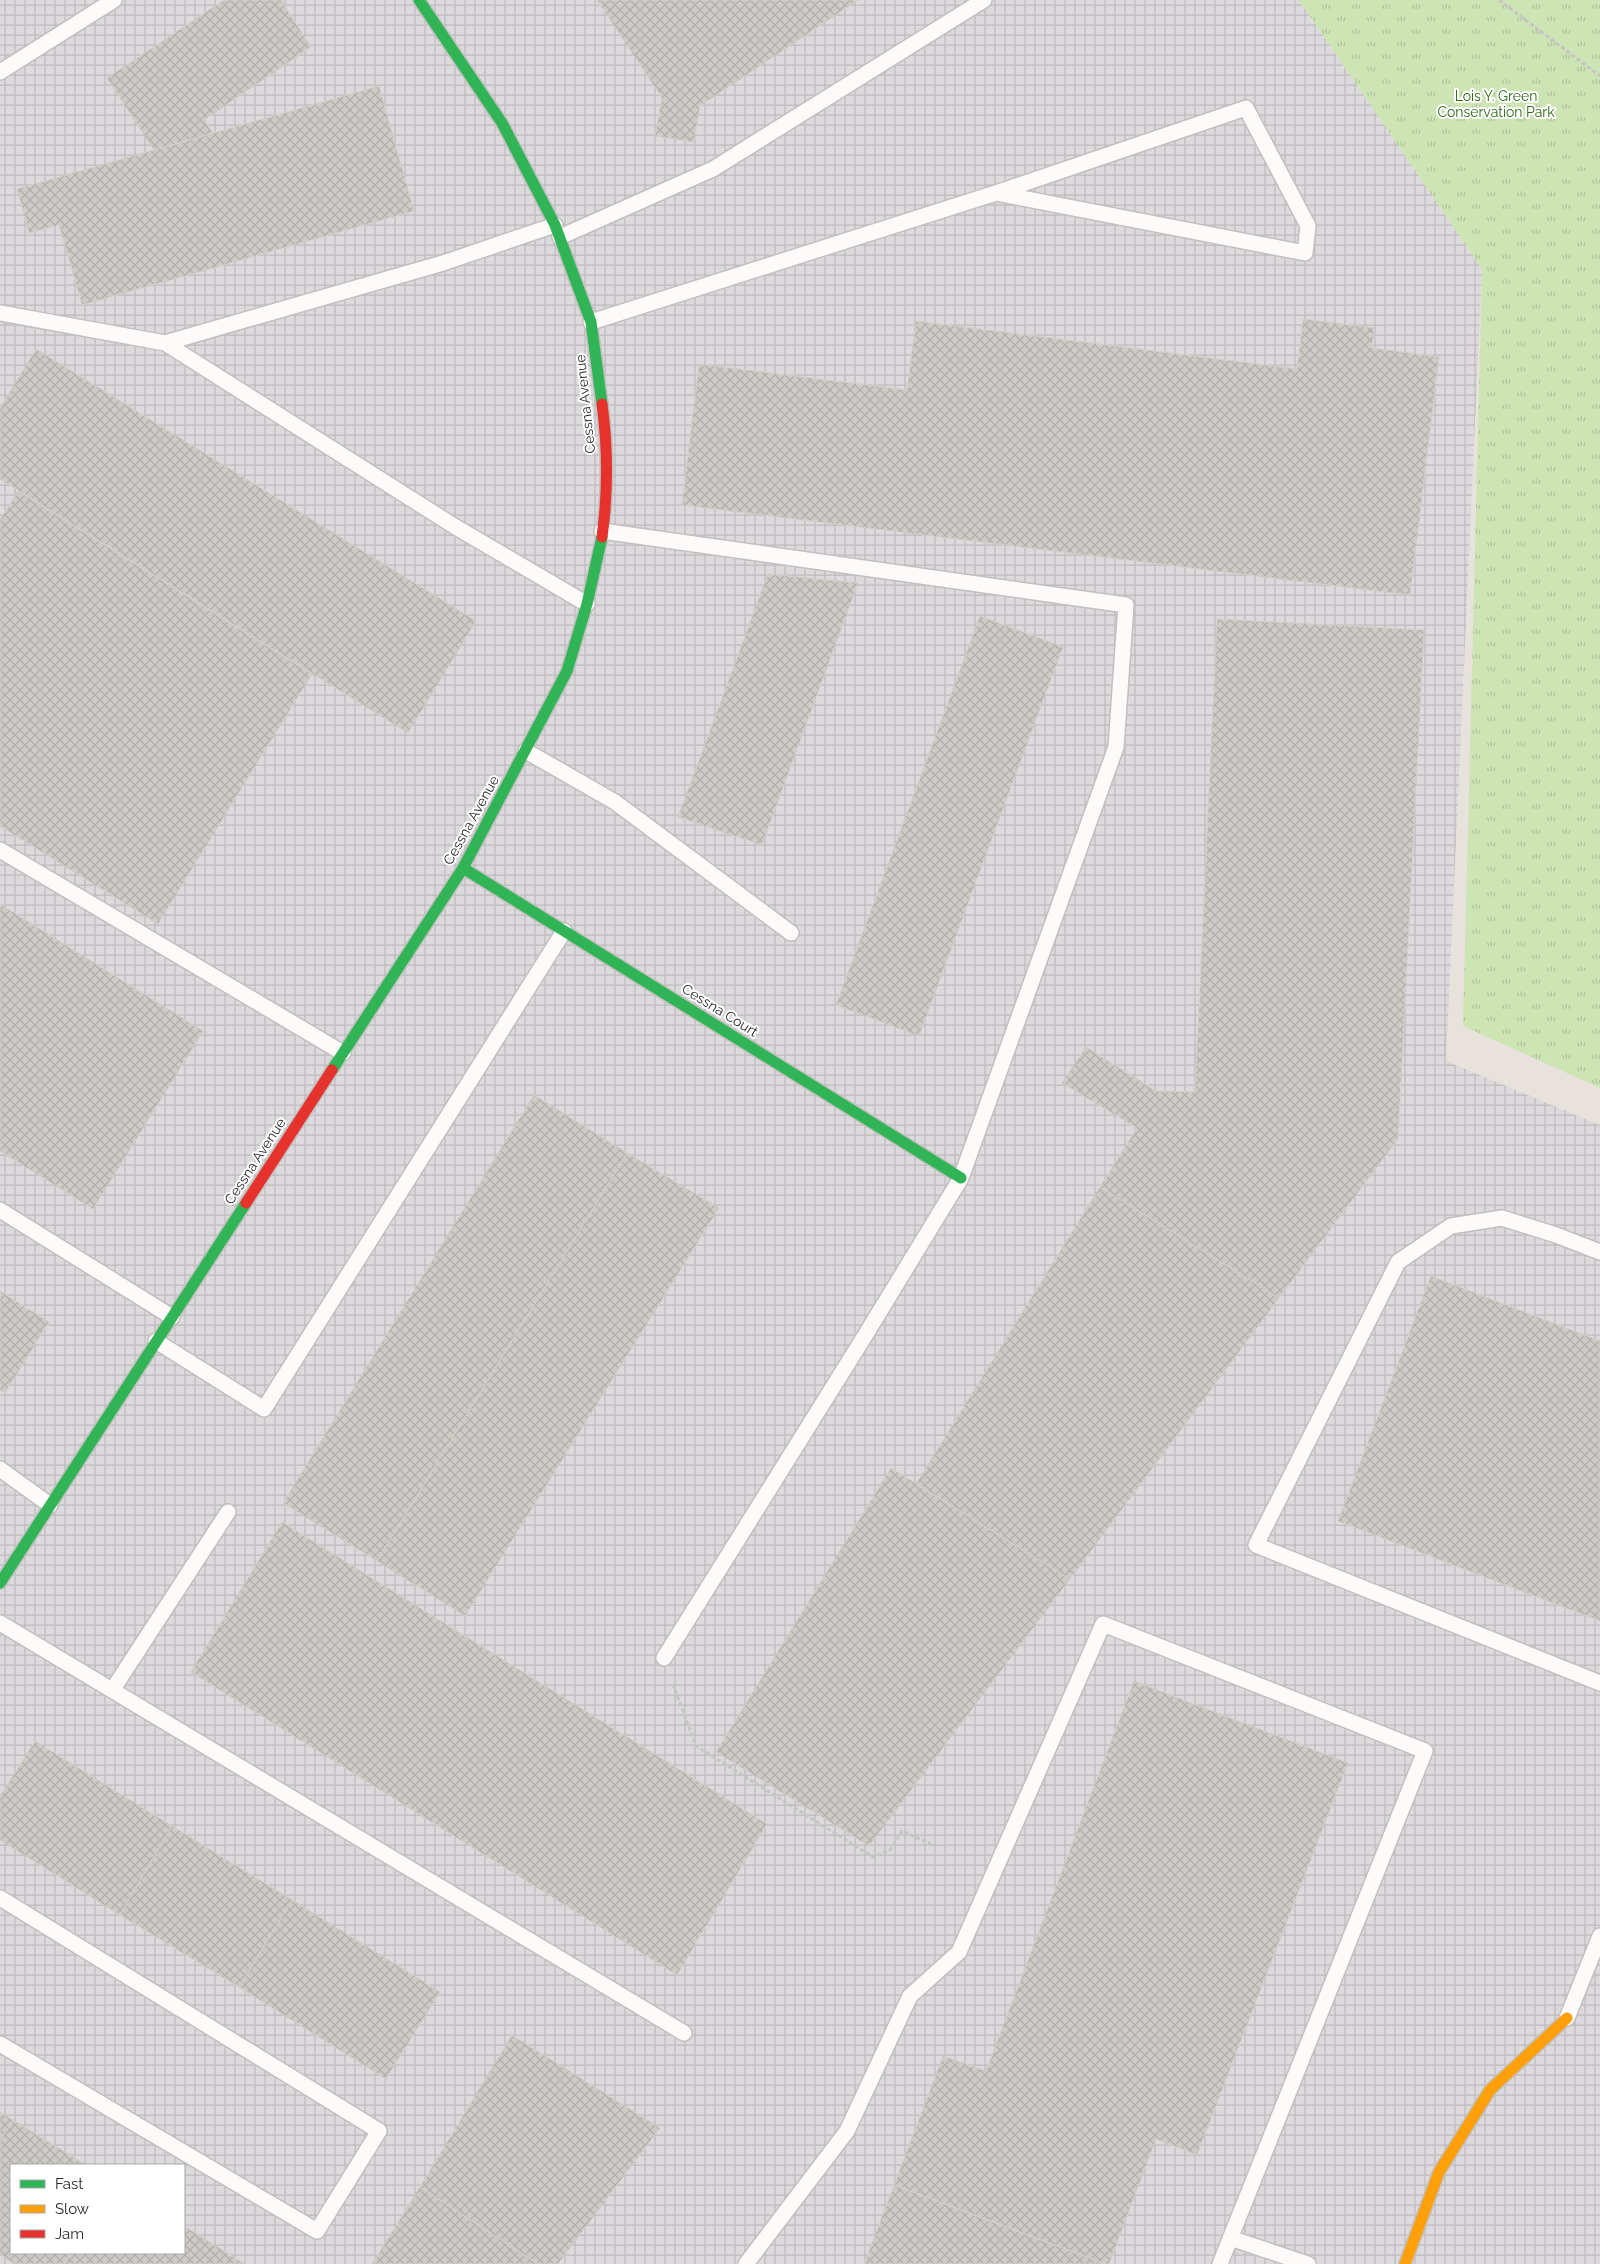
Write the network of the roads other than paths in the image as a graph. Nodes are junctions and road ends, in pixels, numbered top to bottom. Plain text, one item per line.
1 (114, 0) edge
2 (419, 0) edge
3 (984, 0) edge
4 (0, 72) edge
5 (996, 193) junction
6 (558, 231) junction
7 (0, 313) edge
8 (591, 322) junction
9 (165, 343) junction
10 (602, 530) junction
11 (587, 604) junction
12 (526, 751) junction
13 (0, 850) edge
14 (462, 868) junction
15 (564, 931) junction
16 (791, 933) dead end
17 (343, 1053) junction
18 (961, 1178) junction
19 (0, 1210) edge
20 (1600, 1252) edge
21 (172, 1317) junction
22 (156, 1341) junction
23 (0, 1469) edge
24 (50, 1505) junction
25 (228, 1512) dead end
26 (0, 1583) edge
27 (0, 1623) edge
28 (664, 1658) road end
29 (1600, 1683) edge
30 (113, 1689) junction
31 (0, 1898) edge
32 (1600, 1936) edge
33 (1567, 2018) joint
34 (684, 2033) dead end
35 (0, 2044) edge
36 (1230, 2238) junction
37 (746, 2264) edge
38 (1220, 2264) edge
39 (1308, 2264) edge
40 (1405, 2264) edge

1 - 4 lane
2 - 6 street, Cessna Avenue
3 - 6 lane
5 - 5 lane
5 - 8 lane
6 - 8 street, Cessna Avenue
6 - 9 lane
7 - 9 lane
8 - 10 street, Cessna Avenue
9 - 11 lane
10 - 11 street, Cessna Avenue
10 - 18 lane
11 - 12 street, Cessna Avenue
12 - 14 street, Cessna Avenue
12 - 16 lane
13 - 17 lane
14 - 15 street, Cessna Court
14 - 17 street, Cessna Avenue
15 - 18 street, Cessna Court
15 - 22 lane
17 - 21 street, Cessna Avenue
18 - 28 lane
19 - 21 lane
20 - 29 lane
21 - 22 street, Cessna Avenue
22 - 24 street, Cessna Avenue
23 - 24 lane
24 - 26 street, Cessna Avenue
25 - 30 lane
27 - 30 lane
30 - 34 lane
31 - 35 lane
32 - 33 lane
33 - 40 street
36 - 37 lane
36 - 38 lane
36 - 39 lane

